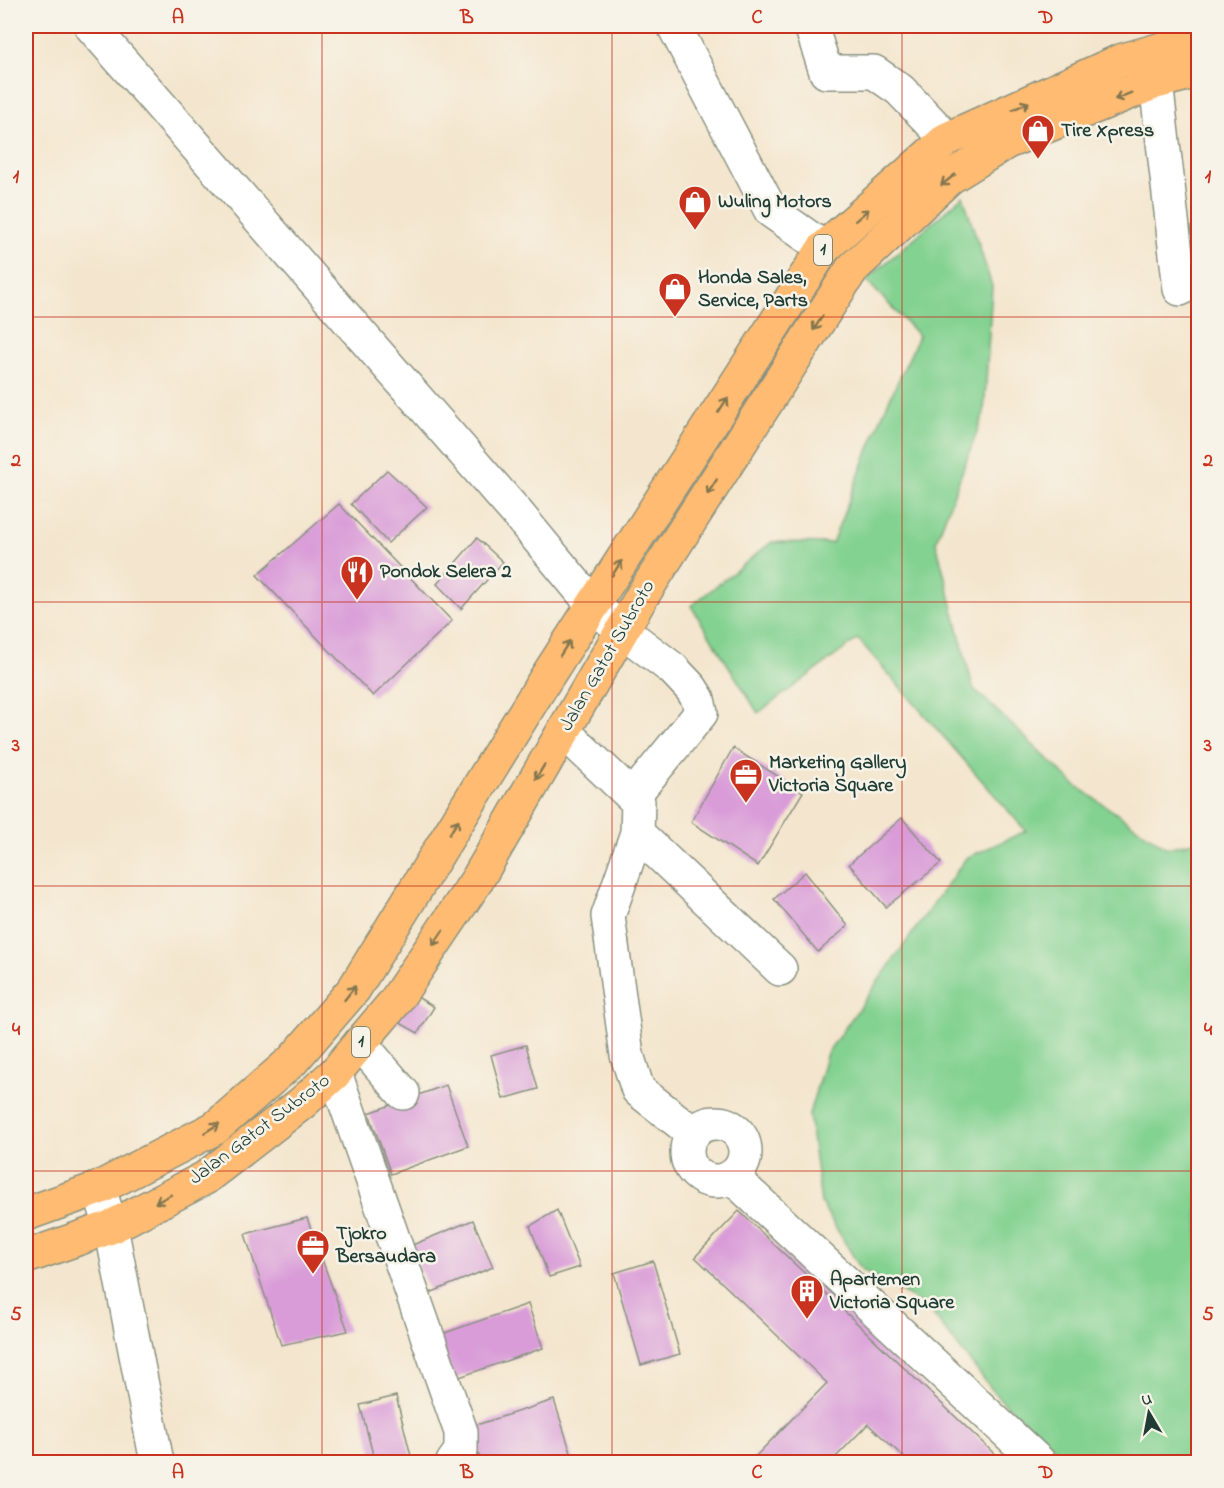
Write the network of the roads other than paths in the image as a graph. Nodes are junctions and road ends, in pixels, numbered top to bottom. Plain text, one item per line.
1 (91, 26) edge
2 (674, 26) edge
3 (811, 26) edge
4 (1198, 39) edge
5 (1198, 71) edge
6 (1156, 82) junction
7 (948, 139) junction
8 (824, 248) junction
9 (1180, 289) dead end
10 (589, 611) junction
11 (620, 637) junction
12 (564, 732) junction
13 (633, 796) junction
14 (637, 832) junction
15 (780, 969) dead end
16 (360, 1043) junction
17 (335, 1073) junction
18 (403, 1093) dead end
19 (99, 1188) junction
20 (26, 1214) edge
21 (111, 1227) junction
22 (26, 1257) edge
23 (157, 1462) edge
24 (453, 1462) edge
25 (1039, 1462) edge

1 - 10 street
2 - 8 street
3 - 7 street
7 -> 4 highway, Jalan Gatot Subroto / 1
5 - 6 highway, Jalan Gatot Subroto / 1
6 - 9 street
6 -> 11 highway, Jalan Gatot Subroto / 1
8 -> 7 highway, Jalan Gatot Subroto / 1
10 -> 8 highway, Jalan Gatot Subroto / 1
10 - 11 street
19 -> 10 highway, Jalan Gatot Subroto / 1
11 - 12 highway, Jalan Gatot Subroto / 1
11 - 13 street
12 - 13 street
12 -> 16 highway, Jalan Gatot Subroto / 1
13 - 14 street
14 - 15 street
14 - 25 street
16 - 17 highway, Jalan Gatot Subroto / 1
16 - 18 street
17 -> 21 highway, Jalan Gatot Subroto / 1
17 - 24 street
19 - 20 highway, Jalan Gatot Subroto / 1
19 - 21 street
21 - 22 highway, Jalan Gatot Subroto / 1
21 - 23 street

